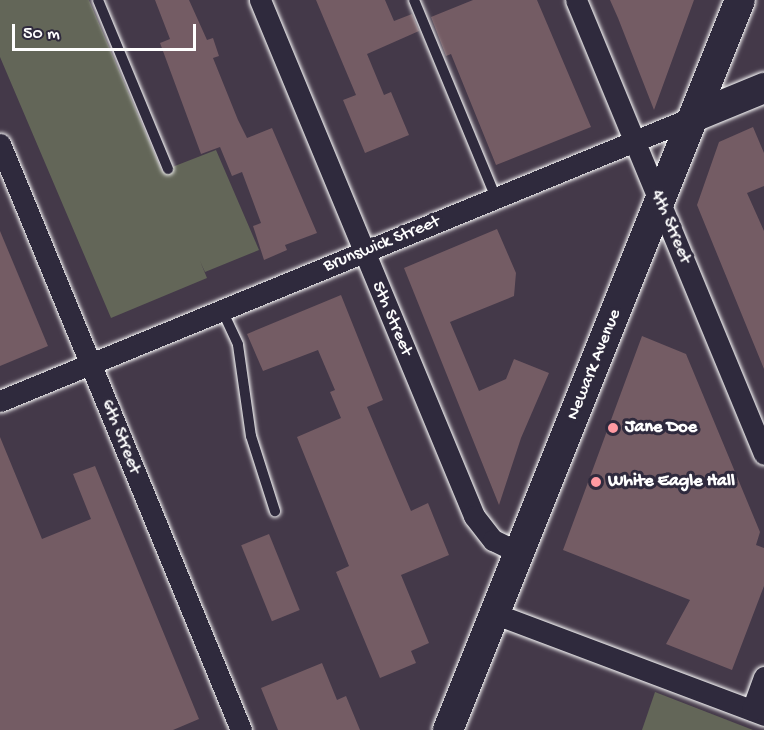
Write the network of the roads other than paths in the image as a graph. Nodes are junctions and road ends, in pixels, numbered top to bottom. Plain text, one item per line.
1 (98, 0) edge
2 (260, 0) edge
3 (414, 0) edge
4 (576, 0) edge
5 (740, 0) edge
6 (764, 88) edge
7 (696, 116) junction
8 (634, 141) junction
9 (0, 144) edge
10 (168, 169) dead end
11 (496, 198) junction
12 (660, 204) junction
13 (363, 253) junction
14 (222, 310) junction
15 (90, 364) junction
16 (0, 401) edge
17 (764, 454) edge
18 (275, 511) dead end
19 (518, 552) junction
20 (493, 613) junction
21 (764, 677) edge
22 (758, 713) edge
23 (241, 730) edge
24 (448, 730) edge

1 - 10 lane
2 - 13 street, 5th Street
3 - 11 lane
4 - 8 street, 4th Street
5 - 7 main road, Newark Avenue
6 - 7 main road, Brunswick Street
7 - 8 street, Brunswick Street
7 - 12 main road, Newark Avenue
8 - 11 street, Brunswick Street
8 - 12 street, 4th Street
9 - 15 street, 6th Street
11 - 13 street, Brunswick Street
12 - 17 street, 4th Street
12 - 19 main road, Newark Avenue
13 - 14 street, Brunswick Street
13 - 19 street, 5th Street
14 - 15 street, Brunswick Street
14 - 18 lane
15 - 16 street, Brunswick Street
15 - 23 street, 6th Street
19 - 20 main road, Newark Avenue
20 - 22 street
20 - 24 main road, Newark Avenue
21 - 22 street

